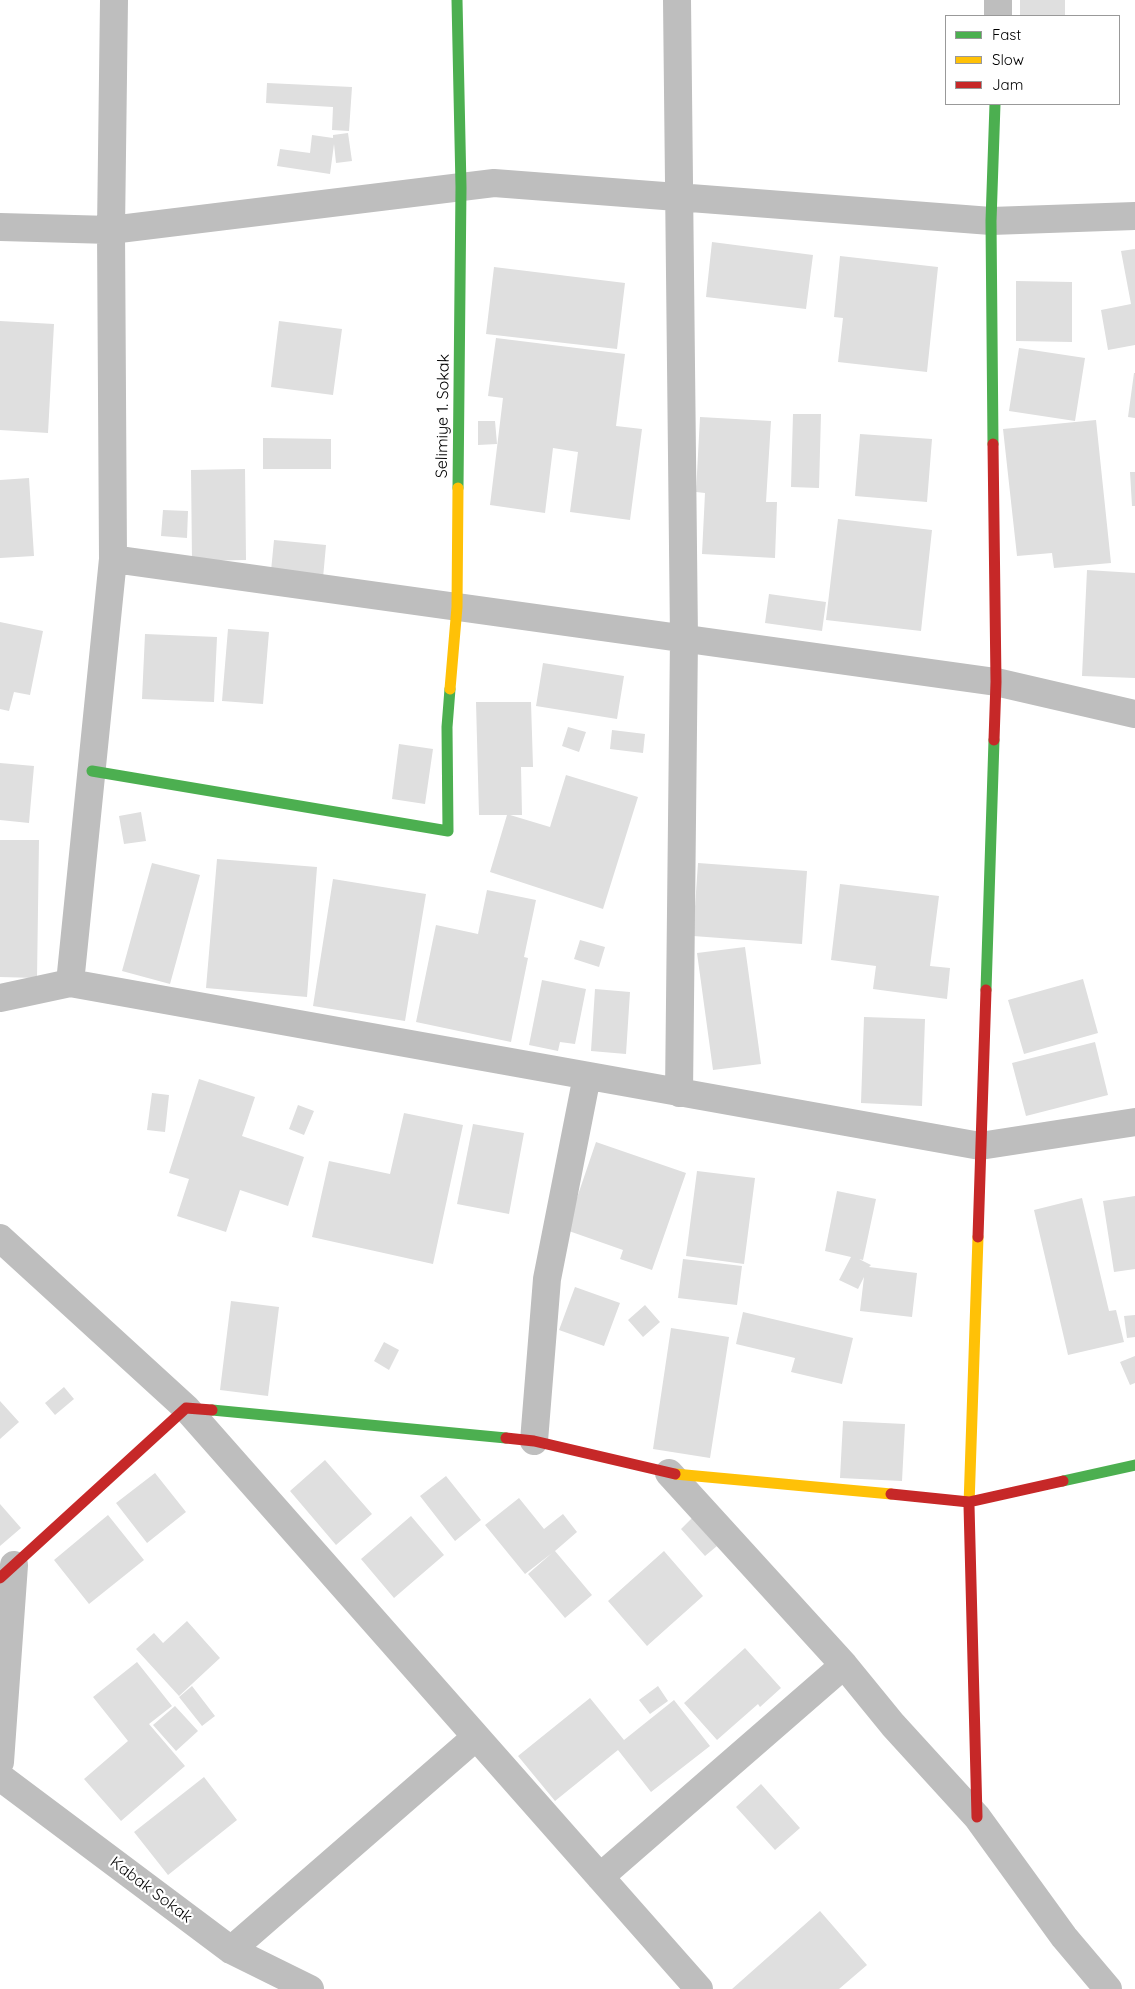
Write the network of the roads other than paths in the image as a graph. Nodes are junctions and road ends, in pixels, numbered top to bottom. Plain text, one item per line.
1 (114, 0) edge
2 (457, 0) edge
3 (677, 0) edge
4 (998, 0) edge
5 (998, 15) edge
6 (995, 105) edge
7 (461, 187) junction
8 (679, 197) junction
9 (1135, 216) edge
10 (991, 221) junction
11 (0, 227) edge
12 (111, 230) junction
13 (113, 559) junction
14 (457, 607) junction
15 (684, 638) junction
16 (996, 682) junction
17 (1135, 714) edge
18 (92, 771) junction
19 (70, 983) junction
20 (0, 998) edge
21 (587, 1076) junction
22 (679, 1093) junction
23 (1135, 1122) edge
24 (980, 1146) junction
25 (0, 1238) edge
26 (186, 1408) junction
27 (534, 1442) junction
28 (1135, 1465) edge
29 (669, 1473) junction
30 (969, 1502) junction
31 (7, 1571) edge
32 (844, 1665) junction
33 (476, 1737) junction
34 (0, 1762) edge
35 (0, 1777) edge
36 (976, 1817) junction
37 (600, 1877) junction
38 (231, 1950) junction
39 (310, 1989) edge
40 (699, 1989) edge
41 (1108, 1989) edge

1 - 12 street
2 - 7 street, Selimiye 1. Sokak
3 - 8 street
4 - 5 street
6 - 10 street
7 - 8 street
7 - 12 street
7 - 14 street, Selimiye 1. Sokak
8 - 10 street
8 - 15 street
9 - 10 street
10 - 16 street
11 - 12 street
12 - 13 street
13 - 14 street
13 - 18 street
14 - 15 street
14 - 18 street, Selimiye 1. Sokak
15 - 16 street
15 - 22 street
16 - 17 street
16 - 24 street
18 - 19 street
19 - 20 street
19 - 21 street
21 - 22 street
21 - 27 street
22 - 24 street
23 - 24 street
24 - 30 street
25 - 26 street
26 - 27 street
26 - 31 street
26 - 33 street
27 - 29 street
28 - 30 street
29 - 30 street
29 - 32 street
30 - 36 street
31 - 34 street
32 - 36 street
32 - 37 street
33 - 37 street
33 - 38 street
35 - 38 street, Kabak Sokak
36 - 41 street
37 - 40 street
38 - 39 street, Kabak Sokak

